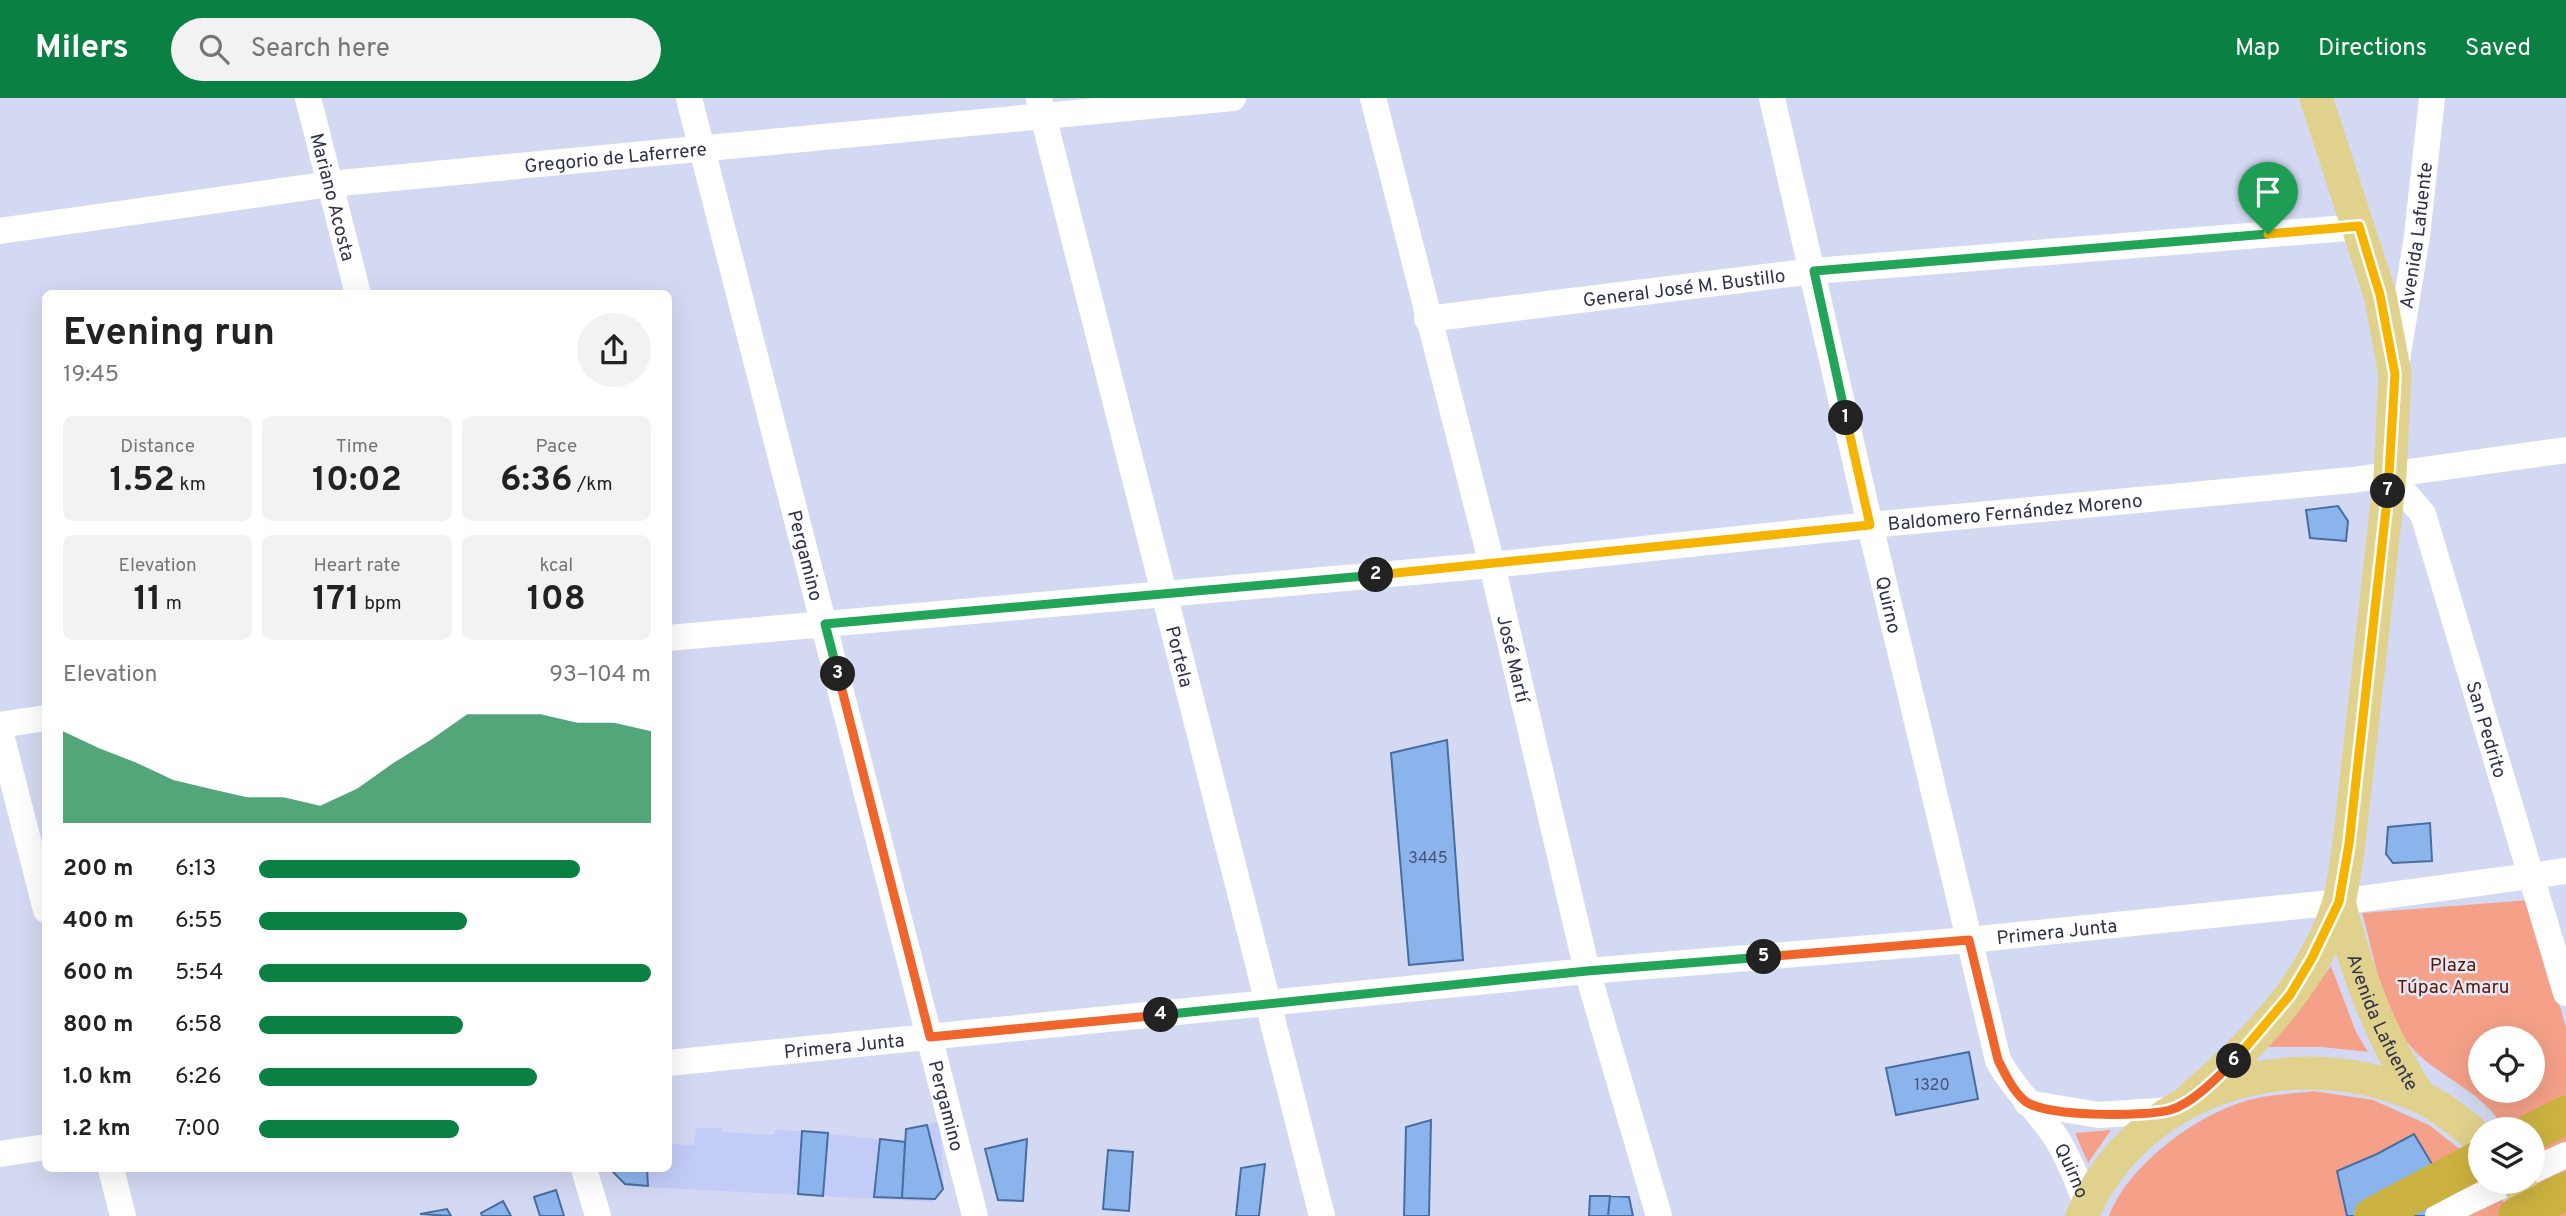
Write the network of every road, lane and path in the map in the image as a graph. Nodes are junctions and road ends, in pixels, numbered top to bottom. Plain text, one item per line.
1 (308, 98) edge
2 (689, 98) edge
3 (1233, 98) edge
4 (1373, 98) edge
5 (1772, 98) edge
6 (2316, 98) edge
7 (2432, 98) edge
8 (1040, 106) edge
9 (702, 149) junction
10 (330, 184) junction
11 (2359, 226) junction
12 (0, 231) edge
13 (1814, 271) junction
14 (357, 290) edge
15 (1427, 319) junction
16 (2395, 374) junction
17 (2566, 450) edge
18 (2389, 476) junction
19 (1870, 525) junction
20 (1492, 565) junction
21 (1165, 592) junction
22 (825, 624) junction
23 (672, 638) edge
24 (42, 719) edge
25 (0, 725) edge
26 (0, 731) edge
27 (2566, 871) edge
28 (2533, 876) junction
29 (42, 894) edge
30 (2339, 902) junction
31 (1969, 940) junction
32 (1587, 971) junction
33 (2566, 993) edge
34 (1269, 1005) junction
35 (930, 1037) junction
36 (672, 1063) edge
37 (2420, 1097) junction
38 (2027, 1103) junction
39 (2182, 1104) junction
40 (2566, 1115) edge
41 (2545, 1126) edge
42 (2468, 1129) edge
43 (42, 1148) edge
44 (0, 1154) edge
45 (2566, 1156) edge
46 (2468, 1165) edge
47 (2545, 1165) edge
48 (112, 1172) edge
49 (585, 1172) edge
50 (2566, 1191) edge
51 (2484, 1194) edge
52 (2524, 1194) edge
53 (2083, 1213) edge
54 (123, 1216) edge
55 (598, 1216) edge
56 (975, 1216) edge
57 (1322, 1216) edge
58 (1659, 1216) edge
59 (2373, 1216) edge
60 (2438, 1216) edge
61 (2517, 1216) edge
62 (2537, 1216) edge

1 - 10 street, Mariano Acosta
2 - 9 street, Pergamino
3 - 8 street, Gregorio de Laferrere
4 - 15 street, José Martí
5 - 13 street, Quirno
6 - 11 main road, Avenida Lafuente
7 - 16 street, Avenida Lafuente
8 - 9 street, Gregorio de Laferrere
8 - 21 street, Portela
9 - 10 street, Gregorio de Laferrere
9 - 22 street, Pergamino
10 - 12 street, Gregorio de Laferrere
10 - 14 street, Mariano Acosta
11 - 13 street, General José M. Bustillo
11 - 16 main road, Avenida Lafuente
13 - 15 street, General José M. Bustillo
13 - 19 street, Quirno
15 - 20 street, José Martí
16 - 18 main road, Avenida Lafuente
17 - 18 street, Baldomero Fernández Moreno
18 - 19 street, Baldomero Fernández Moreno
18 - 28 street, San Pedrito
18 - 30 main road, Avenida Lafuente
19 - 20 street, Baldomero Fernández Moreno
19 - 31 street, Quirno
20 - 21 street, Baldomero Fernández Moreno
20 - 32 street, José Martí
21 - 22 street, Baldomero Fernández Moreno
21 - 34 street, Portela
22 - 23 street, Baldomero Fernández Moreno
22 - 35 street, Pergamino
24 - 25 street
26 - 29 street
27 - 28 street, Primera Junta
28 - 30 street, Primera Junta
28 - 33 street, San Pedrito
30 - 31 street, Primera Junta
30 - 37 main road, Avenida Lafuente
30 - 39 main road, Avenida Lafuente
31 - 32 street, Primera Junta
31 - 38 street, Quirno
32 - 34 street, Primera Junta
32 - 58 street, José Martí
34 - 35 street, Primera Junta
34 - 57 street, Portela
35 - 36 street, Primera Junta
35 - 56 street, Pergamino
37 - 39 main road
37 - 42 main road
38 - 39 street, Quirno
38 - 53 street, Quirno
39 - 53 main road, Avenida Lafuente
40 - 41 highway
43 - 44 street
45 - 47 street
46 - 59 highway
48 - 54 street
49 - 55 street
50 - 61 highway
51 - 60 street
52 - 62 main road

